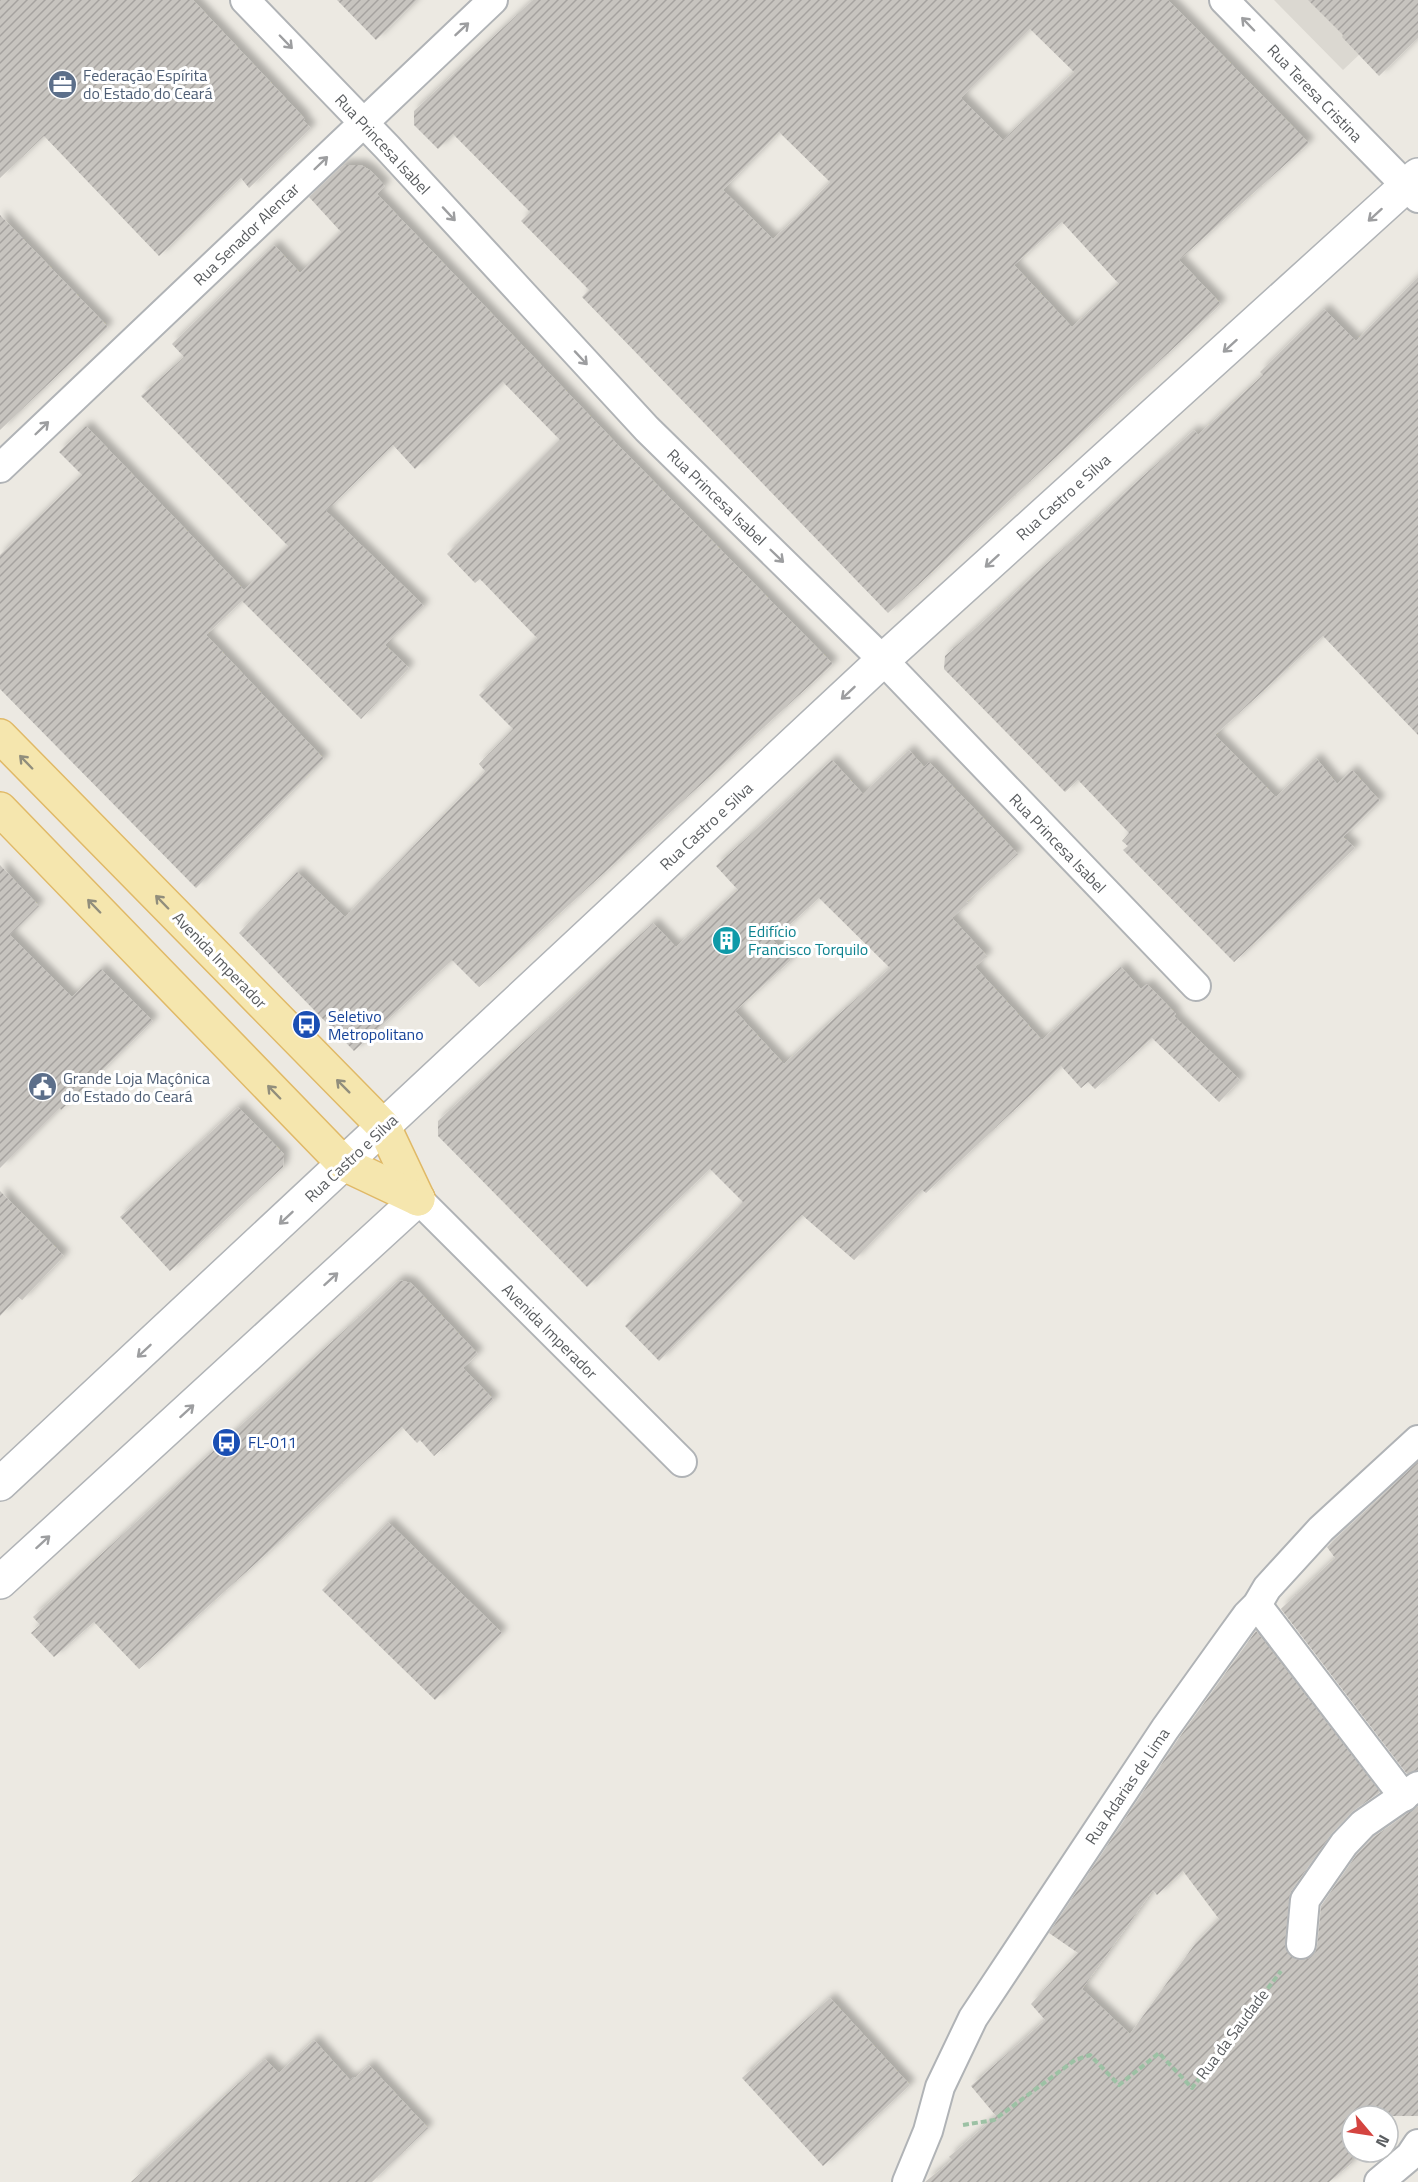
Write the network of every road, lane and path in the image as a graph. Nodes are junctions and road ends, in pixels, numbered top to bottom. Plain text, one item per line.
1 (245, 0) edge
2 (493, 0) edge
3 (1224, 0) edge
4 (363, 122) junction
5 (1414, 187) edge
6 (0, 468) edge
7 (883, 660) junction
8 (0, 736) edge
9 (0, 809) edge
10 (1196, 986) dead end
11 (384, 1127) junction
12 (344, 1164) junction
13 (418, 1199) junction
14 (1418, 1440) edge
15 (682, 1462) dead end
16 (0, 1484) edge
17 (0, 1582) edge
18 (1257, 1605) junction
19 (1411, 1791) edge
20 (1301, 1944) joint
21 (928, 2131) junction
22 (1414, 2150) edge
23 (907, 2182) edge
24 (1379, 2182) edge

1 -> 4 street, Rua Princesa Isabel
4 -> 2 street, Rua Senador Alencar
5 -> 3 street, Rua Teresa Cristina
6 -> 4 street, Rua Senador Alencar
4 -> 7 street, Rua Princesa Isabel
5 -> 7 street, Rua Castro e Silva
7 - 10 street, Rua Princesa Isabel
7 -> 11 street, Rua Castro e Silva
11 -> 8 main road, Avenida Imperador
12 -> 9 main road, Avenida Imperador
11 - 12 street, Rua Castro e Silva
11 - 13 main road, Avenida Imperador
12 - 13 main road, Avenida Imperador
12 -> 16 street, Rua Castro e Silva
13 - 15 street, Avenida Imperador
17 -> 13 street
14 - 18 street, Rua Adarias de Lima
18 - 19 street
18 - 21 street, Rua Adarias de Lima
19 - 20 street
20 - 21 path, Rua da Saudade
21 - 23 street, Rua Adarias de Lima
22 - 24 street

